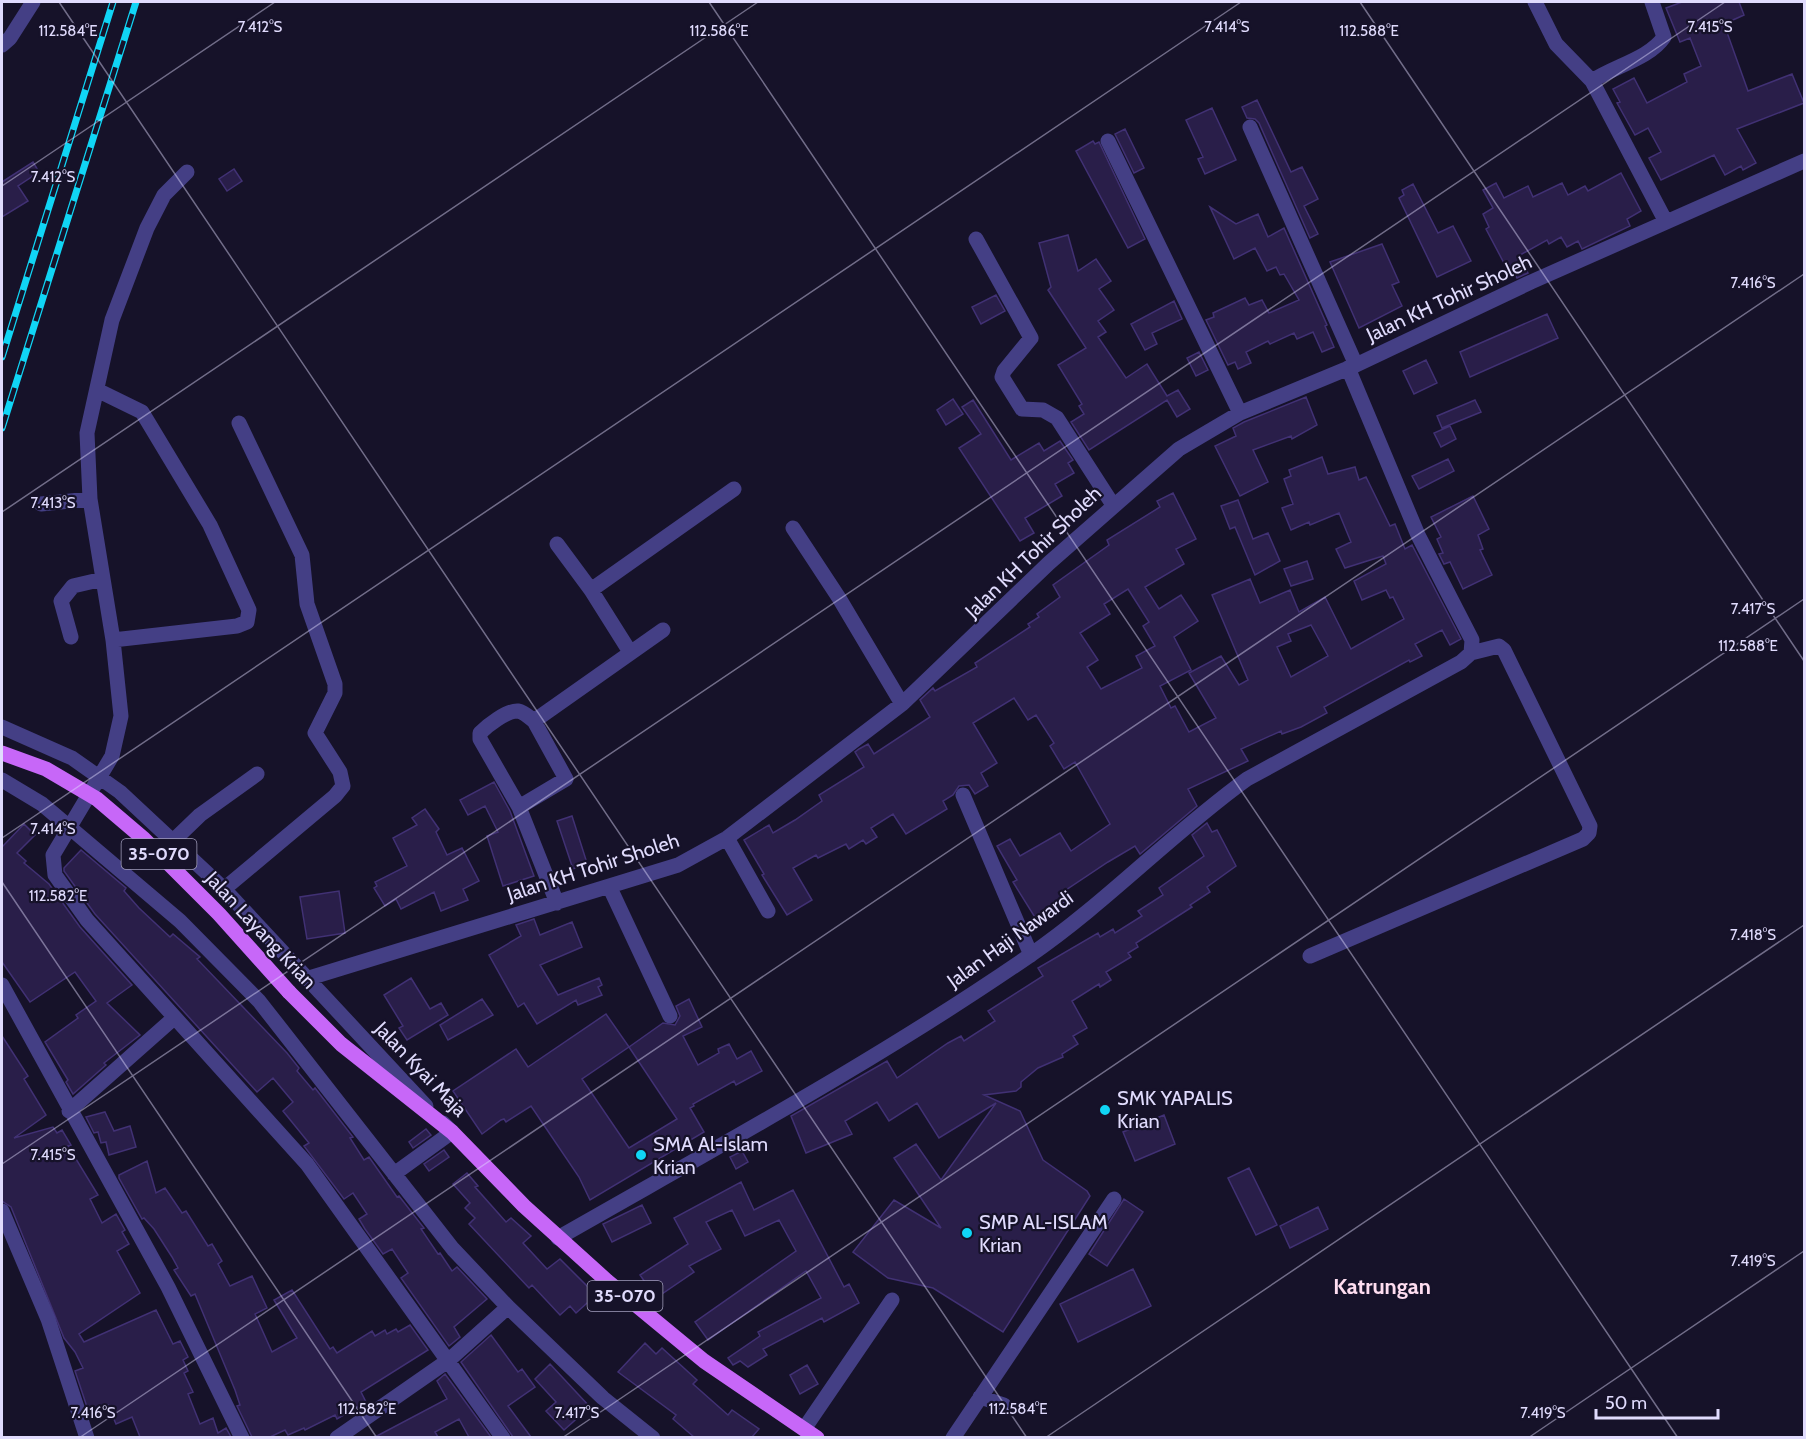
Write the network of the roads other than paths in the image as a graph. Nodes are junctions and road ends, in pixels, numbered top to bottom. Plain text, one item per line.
1 (33, 2) edge
2 (1534, 2) edge
3 (1652, 2) edge
4 (2, 45) edge
5 (1592, 81) junction
6 (1250, 127) dead end
7 (1108, 141) dead end
8 (1804, 161) edge
9 (187, 172) dead end
10 (1666, 222) junction
11 (976, 239) dead end
12 (1352, 366) junction
13 (97, 390) junction
14 (1240, 413) junction
15 (239, 423) dead end
16 (734, 489) dead end
17 (90, 499) junction
18 (41, 504) dead end
19 (1113, 505) junction
20 (794, 528) dead end
21 (557, 544) dead end
22 (103, 579) junction
23 (591, 590) junction
24 (663, 630) dead end
25 (71, 637) dead end
26 (113, 640) junction
27 (630, 652) junction
28 (1471, 653) junction
29 (902, 705) junction
30 (534, 721) junction
31 (2, 727) edge
32 (2, 753) edge
33 (257, 774) dead end
34 (2, 780) edge
35 (97, 784) junction
36 (963, 795) dead end
37 (519, 807) junction
38 (69, 828) junction
39 (727, 838) junction
40 (173, 841) junction
41 (610, 888) junction
42 (224, 889) junction
43 (557, 903) junction
44 (768, 911) dead end
45 (1031, 955) junction
46 (1310, 956) dead end
47 (306, 979) junction
48 (2, 985) edge
49 (670, 1016) dead end
50 (174, 1018) junction
51 (69, 1111) junction
52 (448, 1135) junction
53 (398, 1171) junction
54 (1114, 1199) dead end
55 (2, 1211) edge
56 (558, 1238) junction
57 (892, 1300) dead end
58 (508, 1307) junction
59 (449, 1360) junction
60 (811, 1433) edge
61 (87, 1437) edge
62 (242, 1437) edge
63 (337, 1437) edge
64 (503, 1437) edge
65 (653, 1437) edge
66 (953, 1437) edge

1 - 4 street
2 - 5 street
3 - 5 street
5 - 10 street
6 - 12 street
7 - 14 street
8 - 10 street, Jalan KH Tohir Sholeh
9 - 13 street
10 - 12 street, Jalan KH Tohir Sholeh
11 - 19 street
12 - 14 street, Jalan KH Tohir Sholeh
12 - 28 street
13 - 17 street
13 - 26 street
14 - 19 street, Jalan KH Tohir Sholeh
15 - 42 street
16 - 23 street
17 - 18 street
17 - 22 street
19 - 29 street, Jalan KH Tohir Sholeh
20 - 29 street
21 - 23 street
22 - 25 street
22 - 26 street
23 - 27 street
24 - 27 street
26 - 35 street
27 - 30 street
28 - 45 street, Jalan Haji Nawardi
28 - 46 street
29 - 39 street, Jalan KH Tohir Sholeh
30 - 37 street
30 - 37 street
31 - 35 street, Jalan Kyai Maja
32 - 52 main road, Jalan Layang Krian / 35-070, bridge
33 - 40 street
34 - 38 street
35 - 38 street
35 - 40 street, Jalan Kyai Maja
36 - 45 street
37 - 43 street
38 - 50 street
38 - 53 street
39 - 41 street, Jalan KH Tohir Sholeh
39 - 44 street
40 - 42 street, Jalan Kyai Maja
41 - 43 street, Jalan KH Tohir Sholeh
41 - 49 street
42 - 47 street, Jalan Kyai Maja
43 - 47 street, Jalan KH Tohir Sholeh
45 - 56 street, Jalan Haji Nawardi
47 - 52 street, Jalan Kyai Maja
48 - 51 street
50 - 51 street
50 - 59 street
51 - 62 street
52 - 53 street
52 - 56 main road, Jalan Kyai Maja / 35-070
53 - 58 street
54 - 66 street
55 - 61 street
56 - 60 main road, Jalan Kyai Maja / 35-070
57 - 60 street
58 - 59 street
58 - 65 street
59 - 63 street
59 - 64 street

